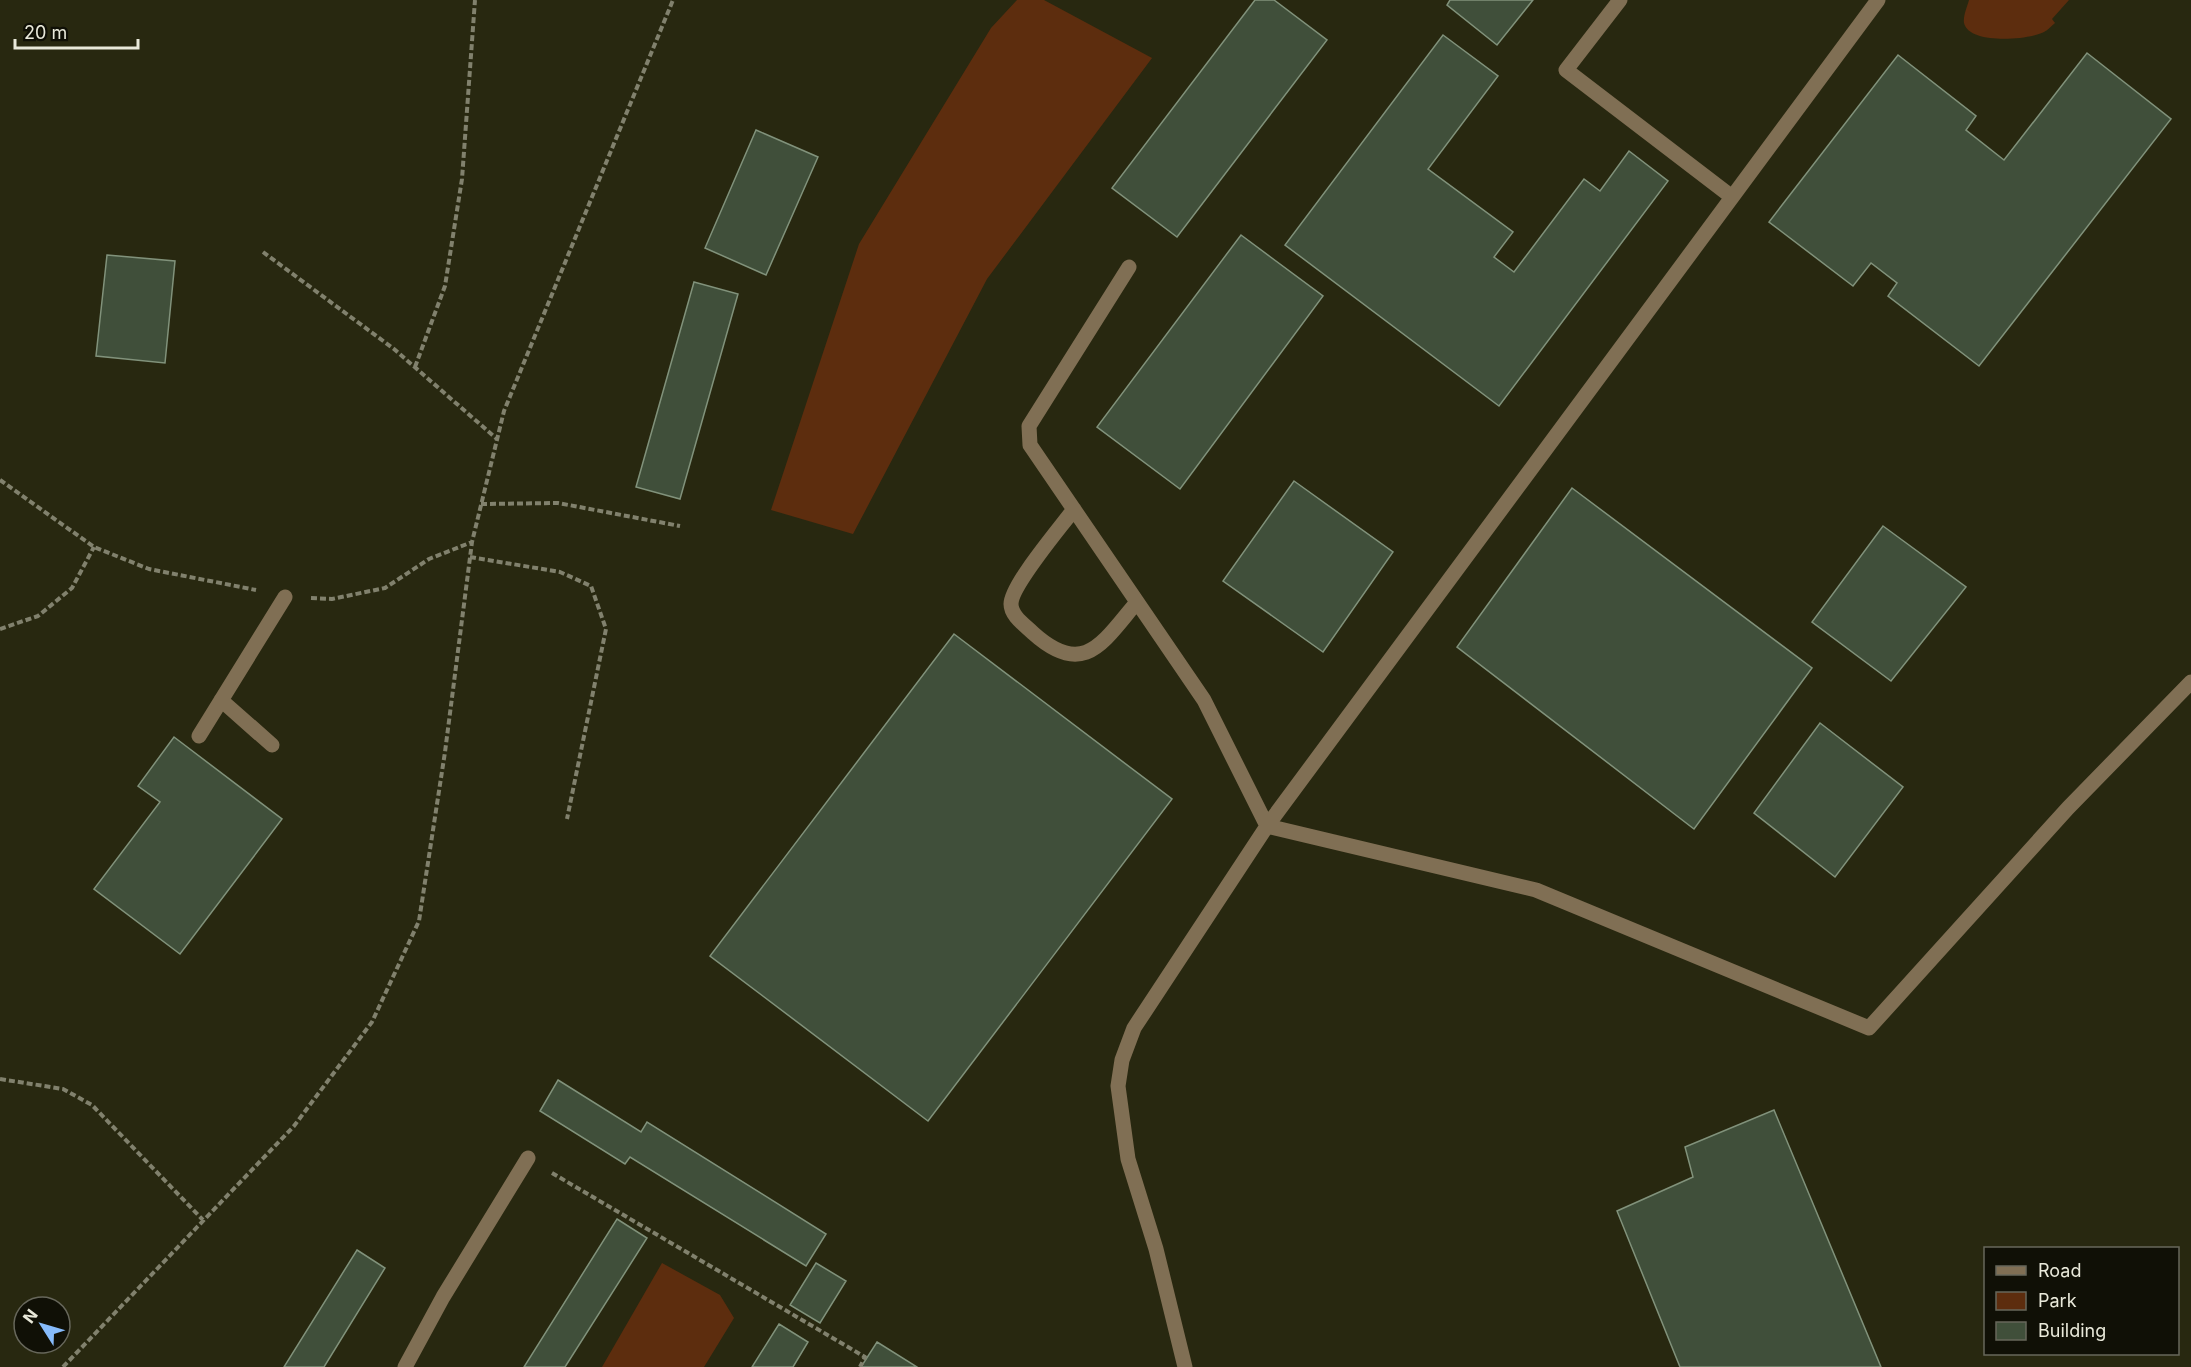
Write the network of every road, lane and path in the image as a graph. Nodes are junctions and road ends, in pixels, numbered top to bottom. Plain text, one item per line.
1 (476, 0) edge
2 (673, 0) edge
3 (1620, 0) edge
4 (1878, 0) edge
5 (1732, 197) junction
6 (263, 252) dead end
7 (1129, 267) dead end
8 (415, 367) junction
9 (497, 439) junction
10 (0, 480) edge
11 (481, 504) junction
12 (1074, 509) junction
13 (680, 526) dead end
14 (470, 557) junction
15 (285, 597) dead end
16 (1137, 602) junction
17 (0, 629) edge
18 (2191, 682) edge
19 (221, 700) junction
20 (199, 736) dead end
21 (272, 746) dead end
22 (567, 819) dead end
23 (1267, 826) junction
24 (0, 1079) edge
25 (528, 1158) joint
26 (203, 1220) junction
27 (63, 1367) edge
28 (405, 1367) edge
29 (860, 1367) edge
30 (1185, 1367) edge

1 - 8 path
2 - 9 path
3 - 5 street
4 - 5 street
5 - 23 street
6 - 8 path
7 - 12 street
8 - 9 path
9 - 11 path
10 - 17 path
11 - 13 path
11 - 14 path
12 - 16 street
12 - 16 street
14 - 22 path
14 - 26 path
15 - 19 street
16 - 23 street
18 - 23 street
19 - 20 street
19 - 21 street
23 - 30 street
24 - 26 path
25 - 28 street
25 - 29 path
26 - 27 path

